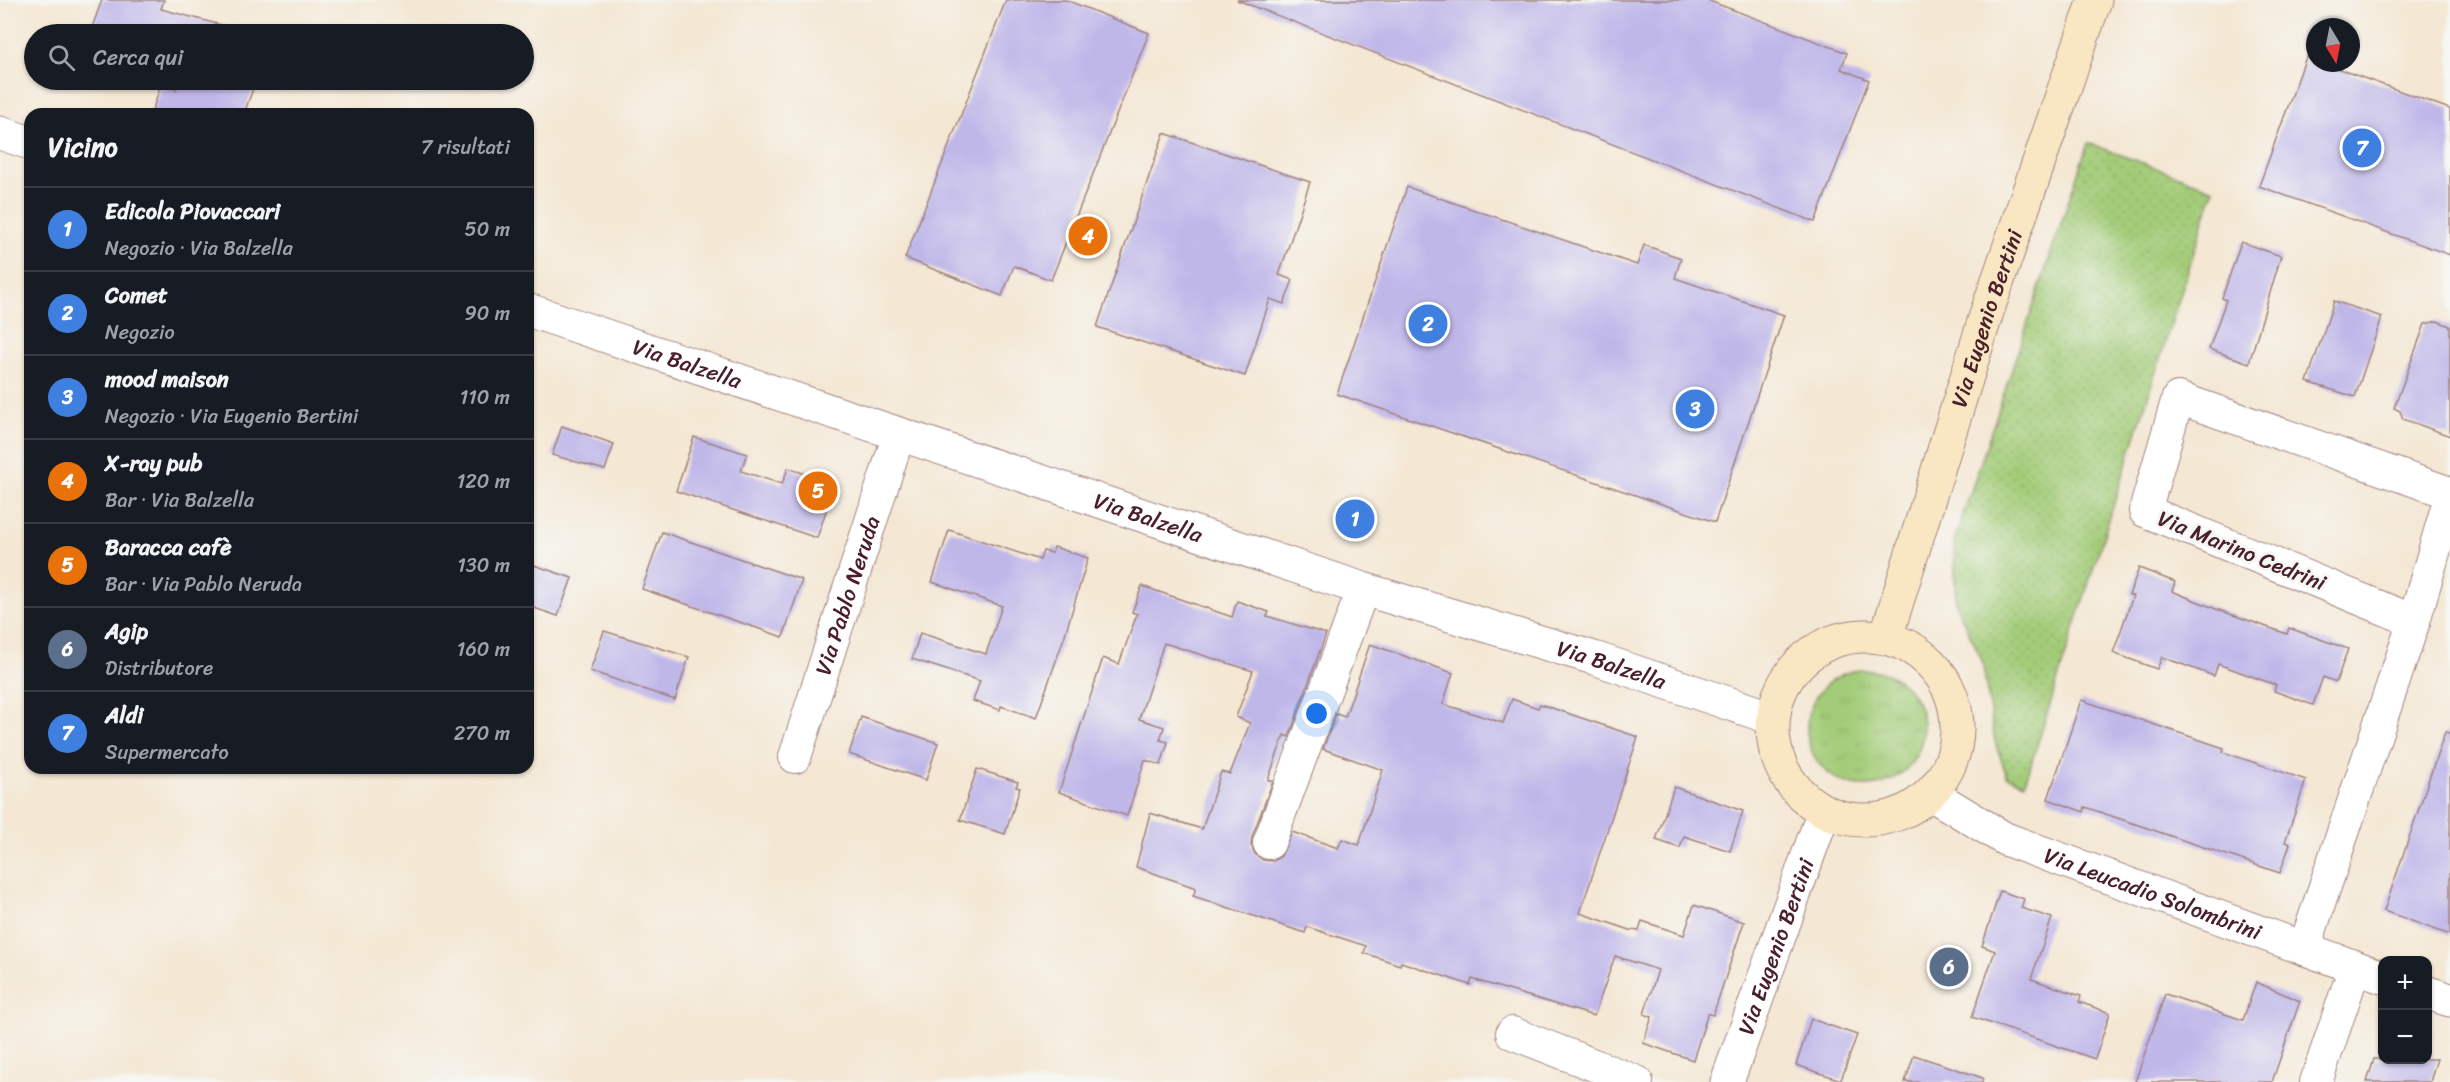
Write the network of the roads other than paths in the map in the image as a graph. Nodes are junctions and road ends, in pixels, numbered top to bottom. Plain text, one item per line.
1 (2095, 0) edge
2 (0, 133) edge
3 (24, 141) edge
4 (534, 312) edge
5 (899, 434) junction
6 (2450, 495) edge
7 (1364, 590) junction
8 (2414, 621) junction
9 (1886, 637) junction
10 (1772, 718) junction
11 (795, 757) dead end
12 (1930, 794) junction
13 (1824, 812) junction
14 (1269, 843) dead end
15 (2304, 949) junction
16 (2369, 972) edge
17 (2432, 995) edge
18 (2450, 1000) edge
19 (1512, 1033) dead end
20 (1637, 1082) edge
21 (1728, 1082) edge
22 (2316, 1082) edge

1 - 9 main road, Via Eugenio Bertini
2 - 3 street
4 - 5 street, Via Balzella
5 - 7 street, Via Balzella
5 - 11 street, Via Pablo Neruda
6 - 8 street, Via Marino Cedrini
6 - 8 street, Via Marino Cedrini
7 - 10 street, Via Balzella
7 - 14 street
8 - 15 street, Via Marino Cedrini
9 - 10 main road
9 - 12 main road
10 - 13 main road
12 - 13 main road
12 - 15 street, Via Leucadio Solombrini
13 - 21 street, Via Eugenio Bertini
15 - 16 street, Via Leucadio Solombrini
16 - 22 street
17 - 18 street
19 - 20 street

